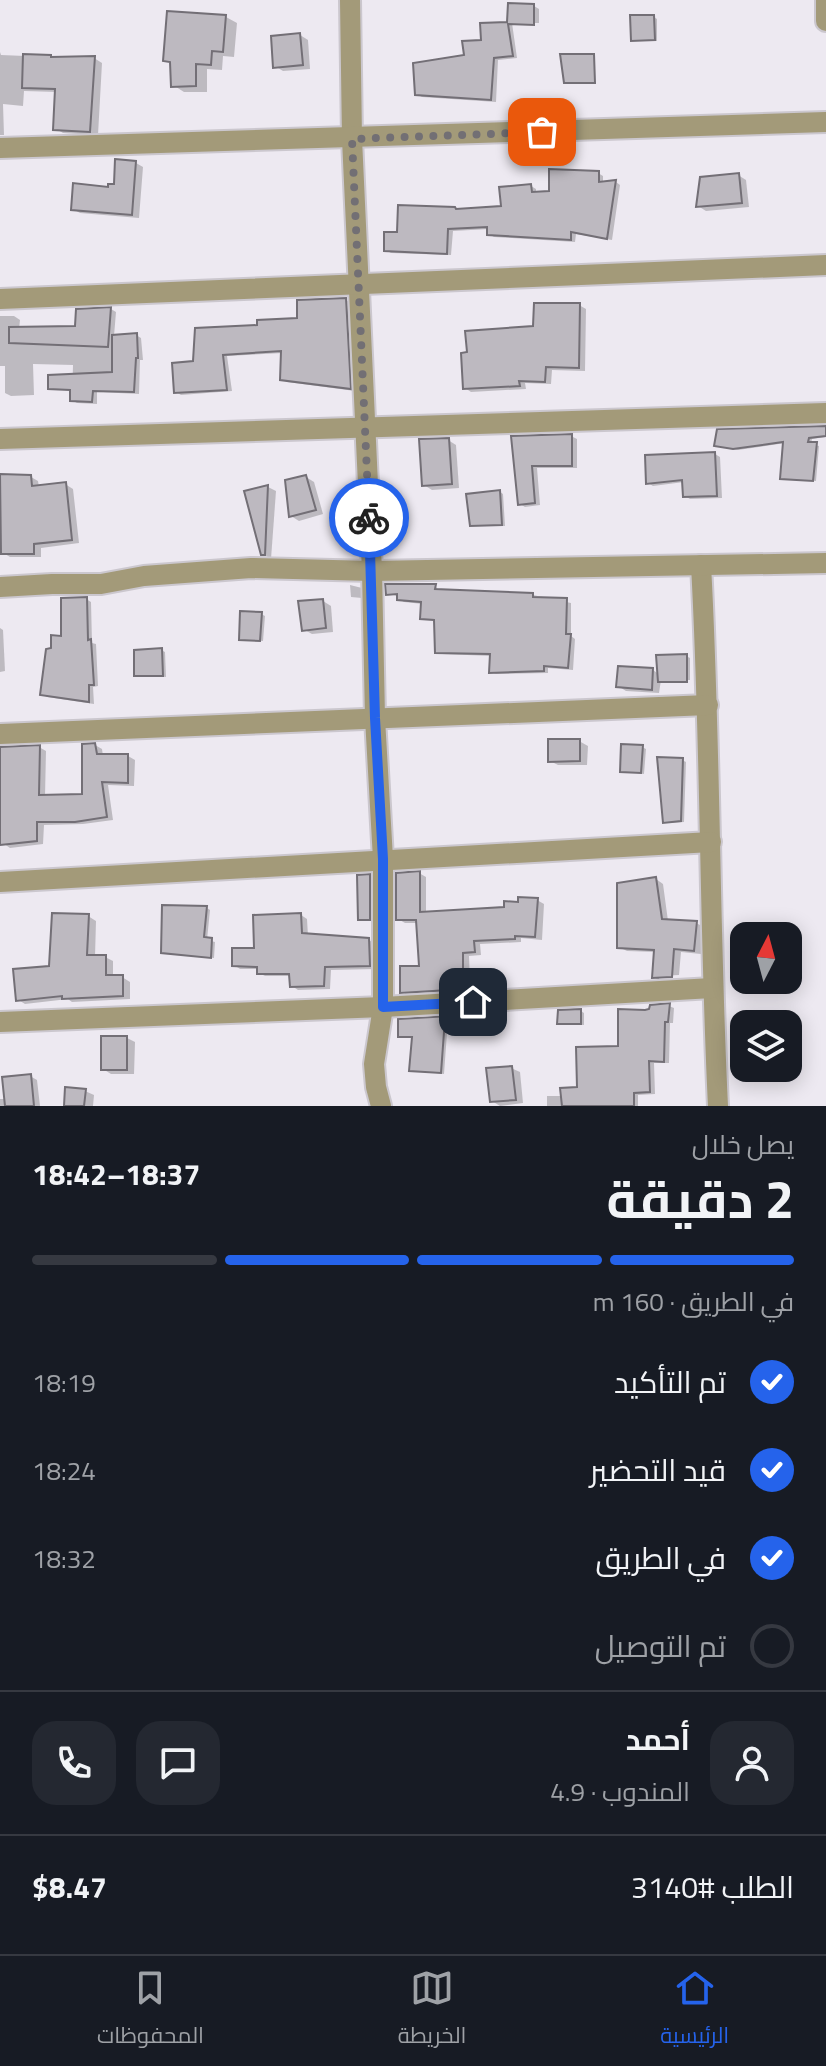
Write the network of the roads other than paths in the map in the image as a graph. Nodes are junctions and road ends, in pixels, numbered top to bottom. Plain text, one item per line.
1 (350, 0) edge
2 (826, 0) edge
3 (826, 21) edge
4 (826, 122) edge
5 (352, 139) junction
6 (0, 148) edge
7 (826, 265) edge
8 (358, 286) junction
9 (0, 299) edge
10 (826, 413) edge
11 (363, 426) junction
12 (0, 439) edge
13 (826, 563) edge
14 (701, 565) junction
15 (372, 571) junction
16 (0, 587) edge
17 (708, 705) junction
18 (375, 718) junction
19 (0, 734) edge
20 (711, 842) junction
21 (383, 859) junction
22 (0, 882) edge
23 (712, 988) junction
24 (383, 1007) junction
25 (0, 1022) edge
26 (381, 1106) edge
27 (718, 1106) edge

1 - 5 street
2 - 3 street
4 - 5 street
5 - 6 street
5 - 8 street
7 - 8 street
8 - 9 street
8 - 11 street
10 - 11 street
11 - 12 street
11 - 15 street
13 - 14 street
14 - 15 street
14 - 17 street
15 - 16 street
15 - 18 street
17 - 18 street
17 - 20 street
18 - 19 street
18 - 21 street
20 - 21 street
20 - 23 street
21 - 22 street
21 - 24 street
23 - 24 street
23 - 27 street
24 - 25 street
24 - 26 street

